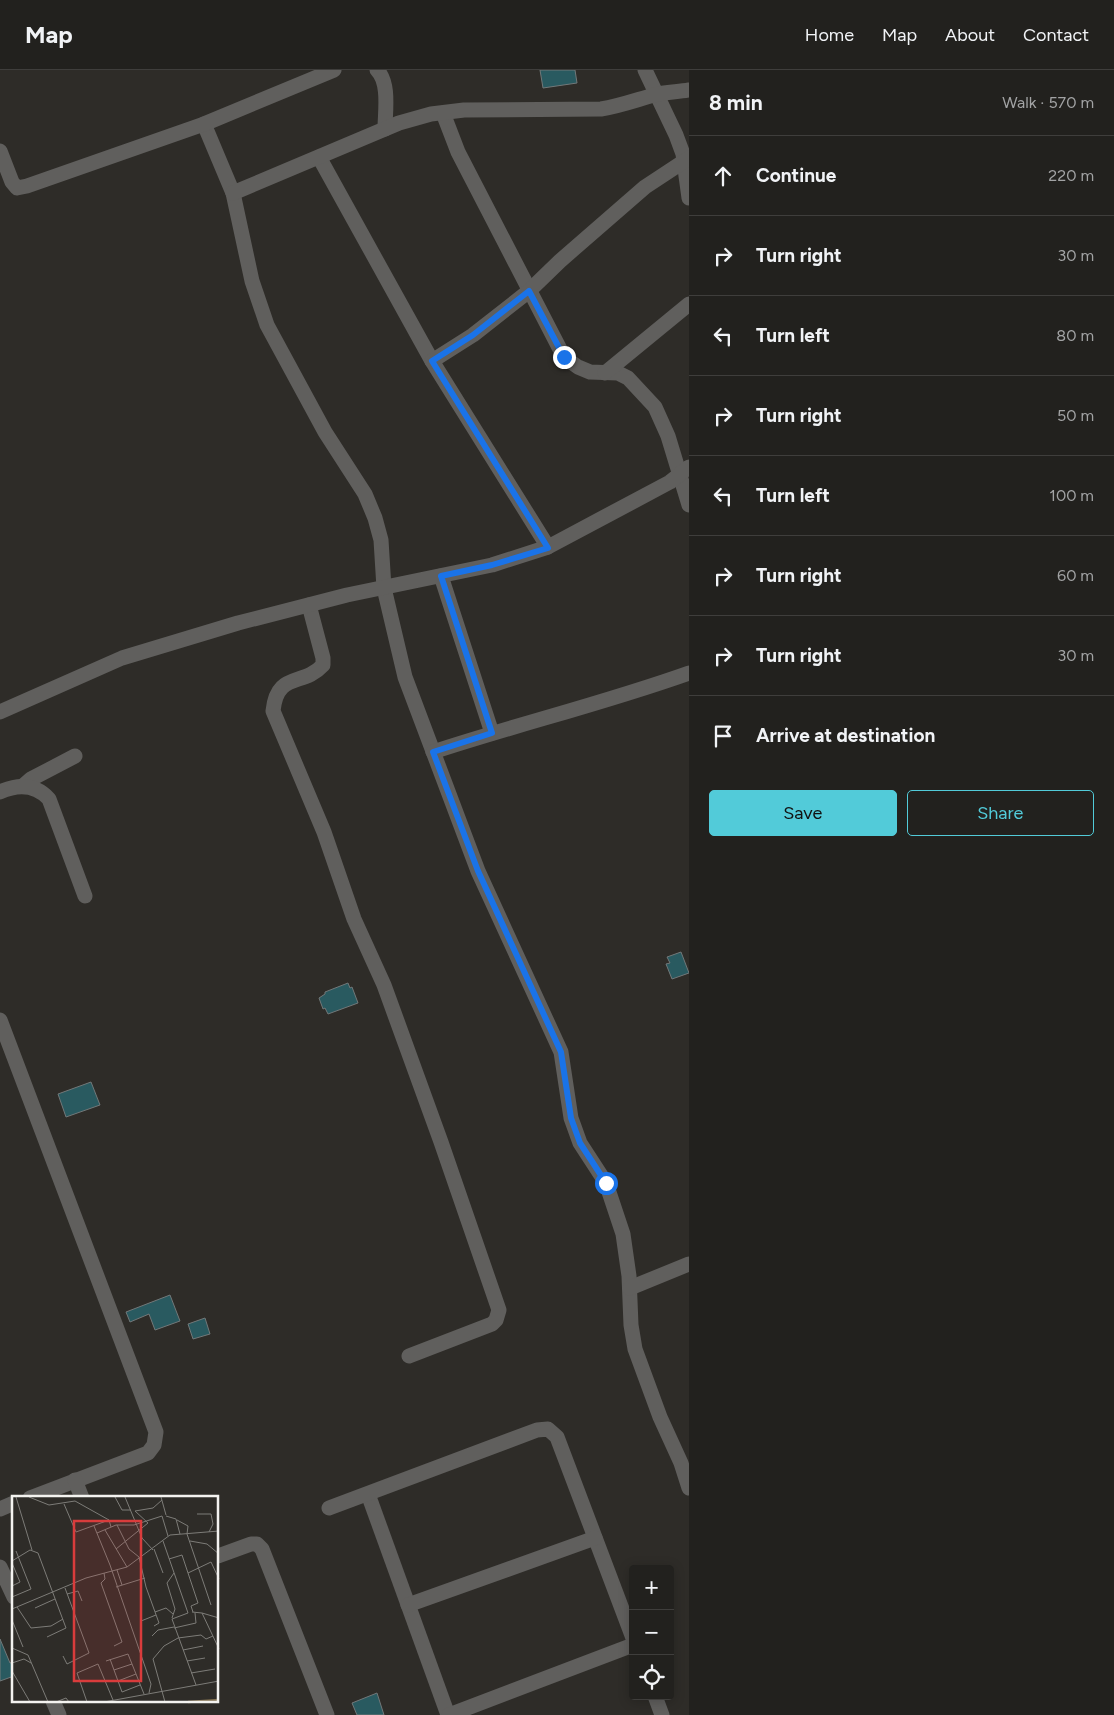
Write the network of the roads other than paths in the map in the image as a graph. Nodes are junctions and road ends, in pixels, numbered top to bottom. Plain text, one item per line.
1 (334, 70) edge
2 (377, 70) edge
3 (645, 70) edge
4 (689, 90) edge
5 (657, 94) junction
6 (443, 113) junction
7 (204, 124) junction
8 (386, 129) junction
9 (0, 152) edge
10 (319, 157) junction
11 (687, 160) edge
12 (233, 193) junction
13 (689, 198) edge
14 (529, 291) junction
15 (689, 304) edge
16 (432, 361) junction
17 (605, 373) junction
18 (684, 471) edge
19 (689, 505) edge
20 (548, 548) junction
21 (441, 576) junction
22 (384, 588) junction
23 (309, 605) junction
24 (689, 673) edge
25 (0, 712) edge
26 (492, 733) junction
27 (433, 752) junction
28 (75, 756) dead end
29 (23, 786) junction
30 (0, 792) edge
31 (85, 896) dead end
32 (0, 1020) edge
33 (689, 1264) edge
34 (630, 1288) junction
35 (409, 1356) dead end
36 (75, 1480) junction
37 (689, 1488) edge
38 (368, 1494) junction
39 (35, 1496) edge
40 (81, 1496) edge
41 (12, 1505) edge
42 (329, 1508) dead end
43 (0, 1509) edge
44 (595, 1538) junction
45 (219, 1556) edge
46 (0, 1567) edge
47 (12, 1593) edge
48 (408, 1605) junction
49 (629, 1627) edge
50 (629, 1647) edge
51 (656, 1700) edge
52 (53, 1702) edge
53 (59, 1715) edge
54 (327, 1715) edge
55 (448, 1715) edge
56 (662, 1715) edge

1 - 7 street
2 - 8 street
3 - 5 street
4 - 5 street
5 - 6 street
5 - 11 street
6 - 8 street
6 - 14 street
7 - 9 street
7 - 12 street
8 - 10 street
10 - 12 street
10 - 16 street
11 - 13 street
11 - 14 street
12 - 22 street
14 - 16 street
14 - 17 street
15 - 17 street
16 - 20 street
17 - 18 street
18 - 19 street
18 - 20 street
20 - 21 street
21 - 22 street
21 - 26 street
22 - 23 street
22 - 27 street
23 - 25 street
23 - 35 street
24 - 26 street
26 - 27 street
27 - 34 street
28 - 29 street
29 - 30 street
29 - 31 street
32 - 36 street
33 - 34 street
34 - 37 street
36 - 39 street
36 - 40 street
38 - 42 street
38 - 44 street
38 - 48 street
41 - 43 street
44 - 48 street
44 - 49 street
45 - 54 street
46 - 47 street
48 - 55 street
50 - 55 street
51 - 56 street
52 - 53 street

